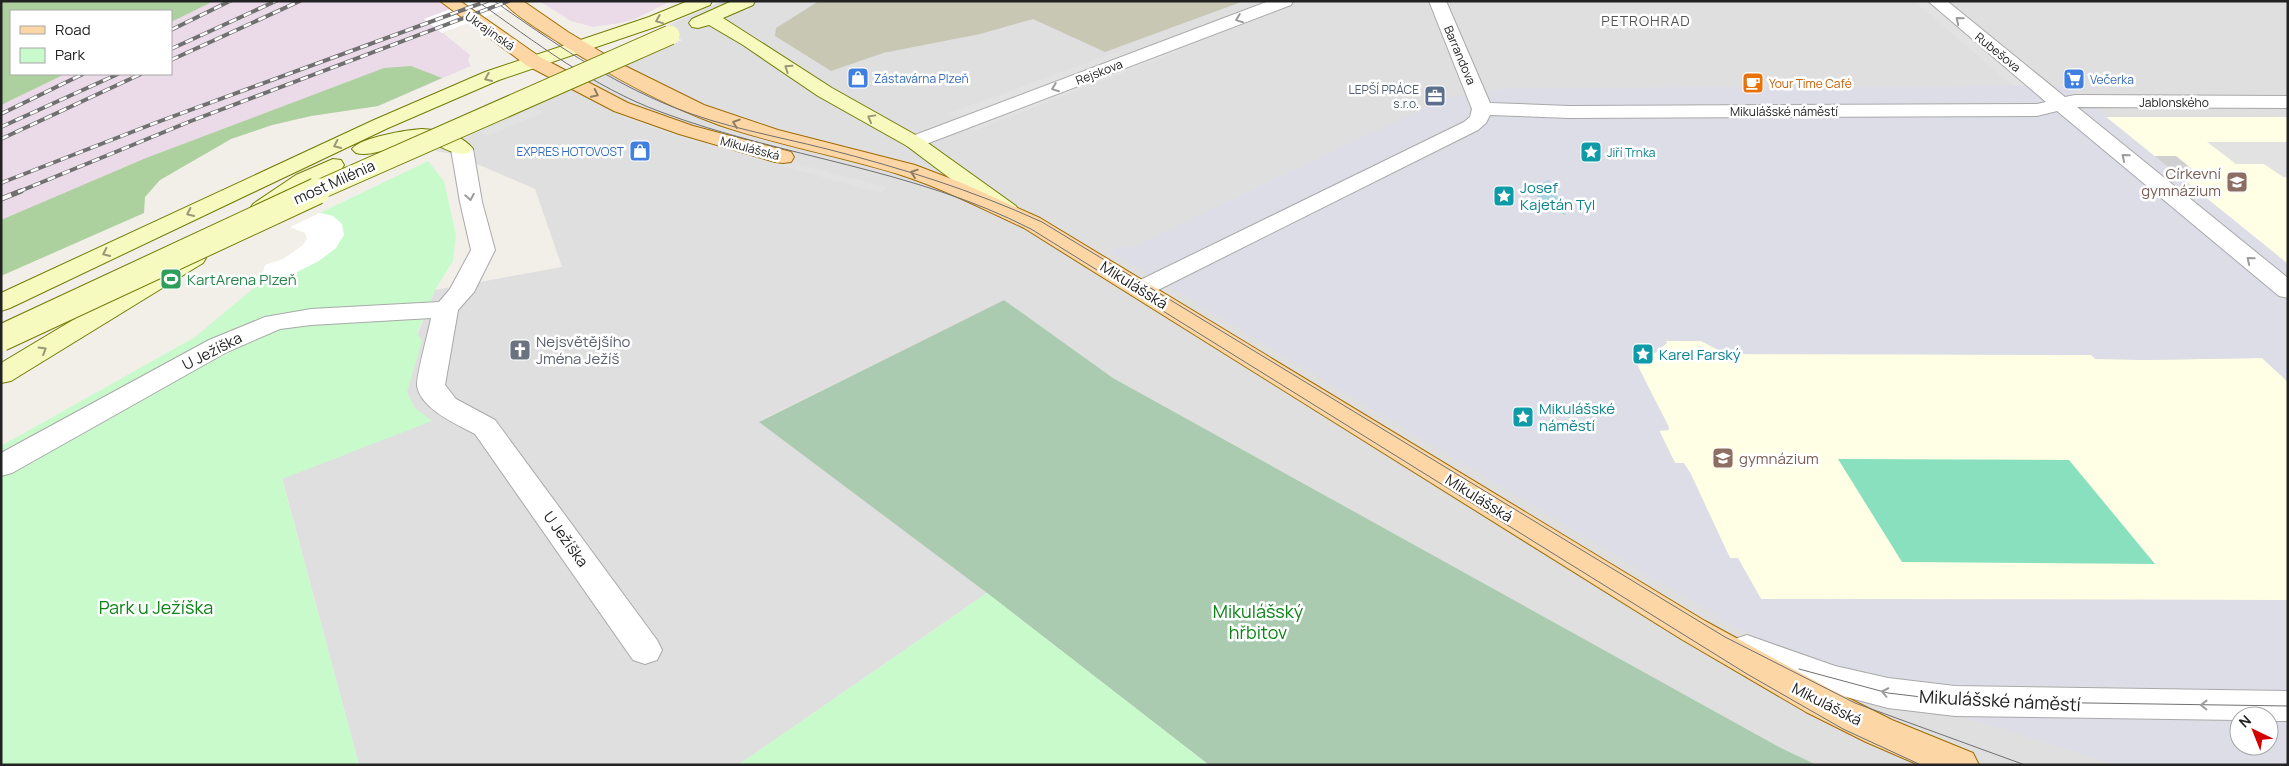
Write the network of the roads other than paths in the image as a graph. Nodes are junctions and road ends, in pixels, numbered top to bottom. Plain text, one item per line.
1 (448, 1) edge
2 (512, 1) edge
3 (747, 1) edge
4 (1285, 1) edge
5 (1437, 1) edge
6 (1936, 1) edge
7 (707, 10) edge
8 (578, 47) junction
9 (596, 58) junction
10 (533, 61) junction
11 (552, 72) junction
12 (2288, 102) edge
13 (2060, 104) junction
14 (1482, 109) junction
15 (914, 142) junction
16 (362, 149) junction
17 (462, 149) joint
18 (1008, 212) junction
19 (1141, 289) junction
20 (2288, 291) edge
21 (1, 302) edge
22 (446, 309) junction
23 (1, 338) edge
24 (1, 376) edge
25 (1, 466) edge
26 (1693, 630) junction
27 (646, 650) dead end
28 (2288, 706) edge
29 (1960, 765) edge

1 - 10 main road, Ukrajinská
2 - 8 main road
3 - 7 main road
4 -> 15 street, Rejskova
5 - 14 street, Barrandova
13 -> 6 street, Rubešova
7 -> 8 main road
15 -> 7 main road
7 - 23 main road, most Milénia, bridge
8 - 9 main road, Mikulášská
8 - 10 main road
9 - 11 main road
18 -> 9 main road, Mikulášská
10 - 11 main road, Mikulášská
10 -> 21 main road
11 - 16 main road
11 -> 18 main road, Mikulášská
12 - 13 street, Jablonského
13 - 14 street, Mikulášské náměstí
20 -> 13 street
14 - 19 street
15 - 18 main road
16 - 17 main road
24 -> 16 main road
17 -> 22 street, U Ježíška
18 - 19 main road, Mikulášská
19 - 26 main road, Mikulášská
22 - 25 street, U Ježíška
22 - 27 street, U Ježíška
28 -> 26 street, Mikulášské náměstí
26 - 29 main road, Mikulášská

